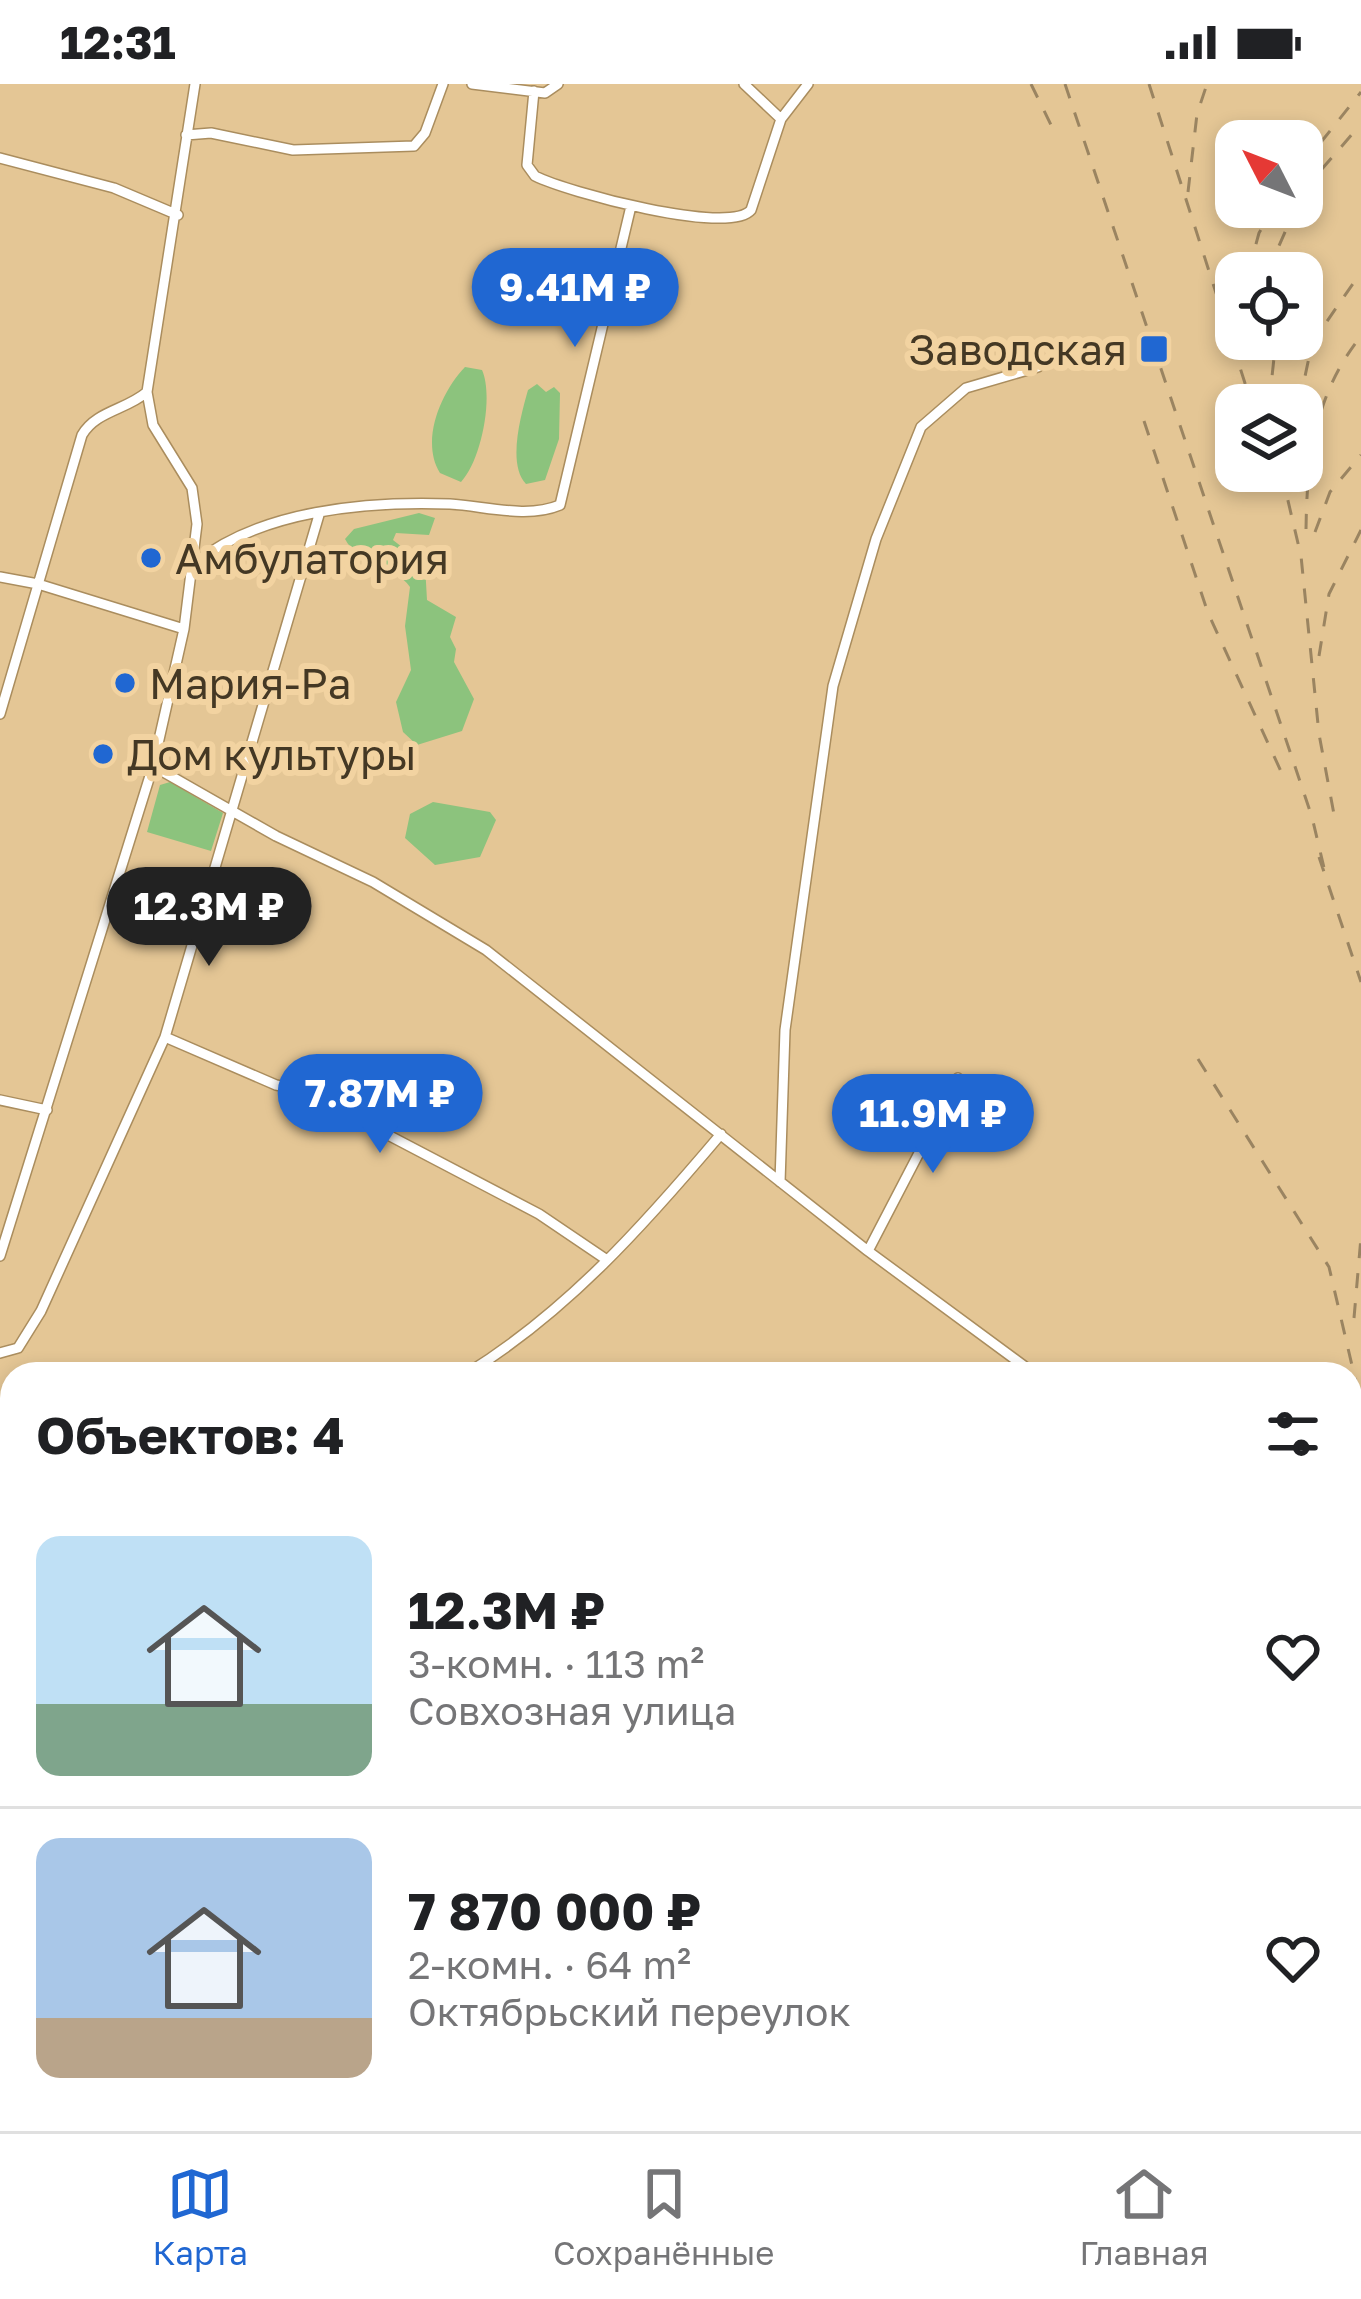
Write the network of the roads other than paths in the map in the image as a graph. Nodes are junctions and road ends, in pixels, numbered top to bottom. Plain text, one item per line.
1 (195, 84) edge
2 (443, 84) edge
3 (472, 84) edge
4 (558, 84) edge
5 (744, 84) edge
6 (808, 84) edge
7 (534, 92) junction
8 (781, 118) junction
9 (187, 135) junction
10 (0, 158) edge
11 (631, 206) junction
12 (178, 215) junction
13 (1037, 367) dead end
14 (147, 392) junction
15 (319, 515) junction
16 (194, 564) junction
17 (0, 577) edge
18 (38, 584) junction
19 (184, 629) junction
20 (0, 714) edge
21 (153, 766) junction
22 (232, 808) junction
23 (166, 1037) junction
24 (958, 1078) dead end
25 (0, 1100) edge
26 (47, 1110) junction
27 (722, 1134) junction
28 (780, 1182) junction
29 (868, 1251) junction
30 (0, 1256) edge
31 (607, 1260) junction
32 (0, 1353) edge
33 (483, 1362) edge
34 (1019, 1362) edge

1 - 9 street
2 - 9 street
3 - 7 street
4 - 7 street
5 - 8 street
6 - 8 street
7 - 11 street
8 - 11 street
9 - 12 street
10 - 12 street
11 - 15 street
12 - 14 street
13 - 28 street
14 - 16 street
14 - 18 street
15 - 16 street
15 - 22 street
16 - 19 street
17 - 18 street
18 - 19 street
18 - 20 street
19 - 21 street
21 - 22 street
21 - 26 street
22 - 23 street
22 - 27 street
23 - 31 street
23 - 32 street
24 - 29 street
25 - 26 street
26 - 30 street
27 - 28 street
27 - 31 street
28 - 29 street
29 - 34 street
31 - 33 street

